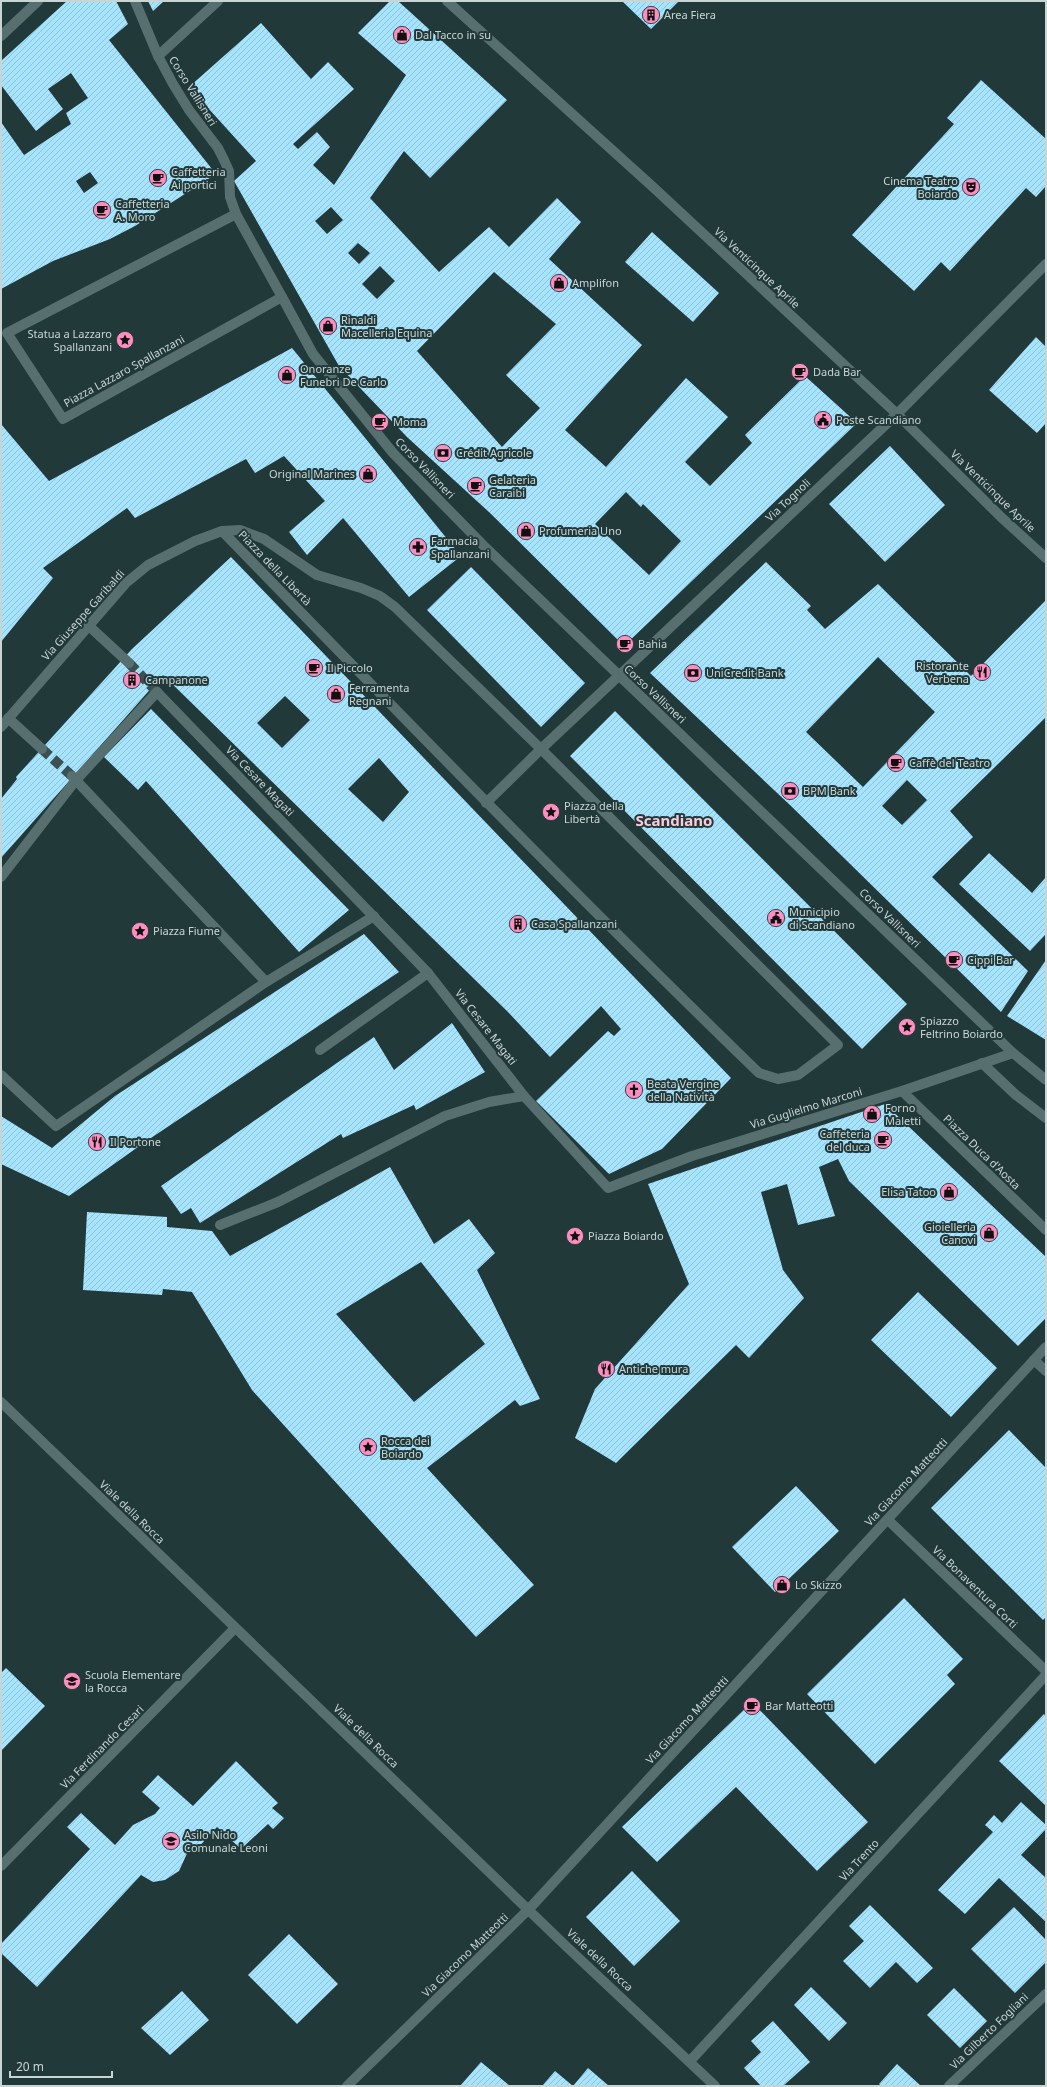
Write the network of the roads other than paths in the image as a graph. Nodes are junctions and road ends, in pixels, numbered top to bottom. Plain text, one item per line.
1 (38, 1) edge
2 (135, 1) edge
3 (218, 1) edge
4 (447, 1) edge
5 (1, 36) edge
6 (158, 56) junction
7 (236, 214) junction
8 (1046, 264) edge
9 (282, 297) junction
10 (4, 333) edge
11 (897, 414) junction
12 (222, 531) junction
13 (1046, 558) edge
14 (89, 626) junction
15 (129, 663) tunnel mouth
16 (619, 676) junction
17 (8, 718) junction
18 (1, 727) edge
19 (42, 749) tunnel mouth
20 (541, 749) junction
21 (74, 778) junction
22 (486, 802) junction
23 (1, 877) edge
24 (374, 916) junction
25 (428, 973) junction
26 (266, 982) junction
27 (320, 1050) dead end
28 (1013, 1053) junction
29 (982, 1063) junction
30 (1, 1075) edge
31 (1046, 1080) edge
32 (902, 1091) junction
33 (524, 1096) junction
34 (1046, 1118) edge
35 (220, 1225) dead end
36 (1046, 1230) edge
37 (1046, 1347) edge
38 (1034, 1360) junction
39 (1046, 1371) edge
40 (1, 1402) edge
41 (888, 1520) junction
42 (235, 1628) junction
43 (1046, 1671) edge
44 (1046, 1675) edge
45 (1, 1866) edge
46 (529, 1909) junction
47 (1046, 1994) edge
48 (690, 2061) junction
49 (347, 2086) edge
50 (715, 2086) edge
51 (949, 2086) edge

1 - 5 street
2 - 6 street, Corso Vallisneri
3 - 6 street
4 - 11 street, Via Venticinque Aprile
6 - 7 street, Corso Vallisneri
7 - 9 street, Corso Vallisneri
7 - 10 street, Piazza Lazzaro Spallanzani
8 - 11 street, Via Tognoli
9 - 10 street, Piazza Lazzaro Spallanzani
9 - 16 street, Corso Vallisneri
11 - 13 street, Via Venticinque Aprile
11 - 16 street, Via Tognoli
12 - 14 street, Via Giuseppe Garibaldi
12 - 20 street, Piazza della Libertà
12 - 22 street, Piazza della Libertà
14 - 15 street
14 - 17 street, Via Giuseppe Garibaldi
16 - 20 street, Via Tognoli
16 - 28 street, Corso Vallisneri
17 - 18 street, Via Giuseppe Garibaldi
17 - 19 street
20 - 22 street
20 - 22 street, Piazza della Libertà
21 - 23 street
21 - 24 street, Via Cesare Magati
21 - 26 street
24 - 25 street, Via Cesare Magati
24 - 26 street
25 - 27 street
25 - 33 street, Via Cesare Magati
26 - 30 street
28 - 29 street, Via Guglielmo Marconi
28 - 31 street, Corso Vallisneri
29 - 32 street, Via Guglielmo Marconi
29 - 34 street
32 - 33 street, Via Guglielmo Marconi
32 - 36 street, Piazza Duca d'Aosta
33 - 35 street
37 - 38 street, Via Giacomo Matteotti
38 - 39 street
38 - 41 street, Via Giacomo Matteotti
40 - 42 street, Viale della Rocca
41 - 43 street, Via Bonaventura Corti
41 - 46 street, Via Giacomo Matteotti
42 - 45 street, Via Ferdinando Cesari
42 - 46 street, Viale della Rocca
44 - 48 street, Via Trento
46 - 48 street, Viale della Rocca
46 - 49 street, Via Giacomo Matteotti
47 - 51 street, Via Gilberto Fogliani
48 - 50 street, Viale della Rocca

